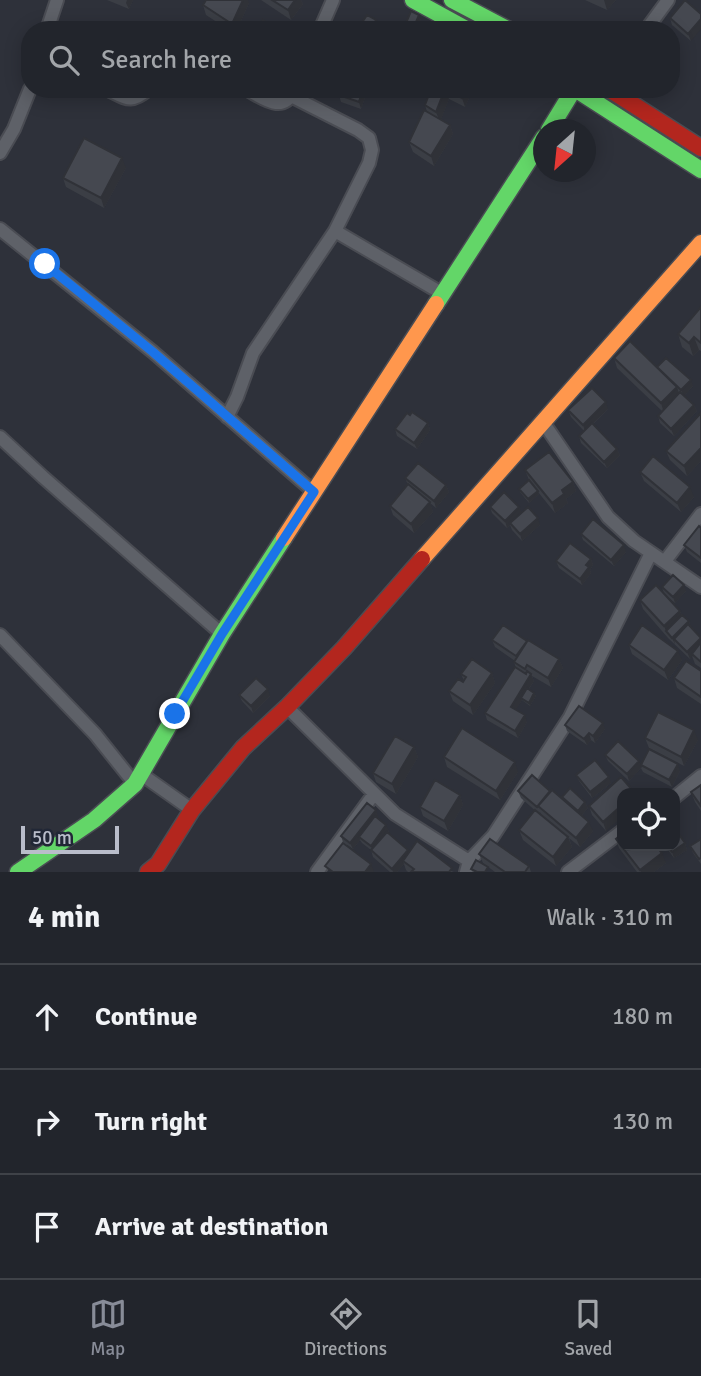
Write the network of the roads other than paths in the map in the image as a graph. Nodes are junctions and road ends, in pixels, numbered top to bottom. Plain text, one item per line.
1 (57, 0) edge
2 (334, 0) edge
3 (413, 0) edge
4 (668, 0) edge
5 (459, 2) edge
6 (50, 21) edge
7 (324, 21) edge
8 (452, 21) edge
9 (489, 21) edge
10 (653, 21) edge
11 (26, 98) edge
12 (263, 98) edge
13 (288, 98) edge
14 (302, 98) edge
15 (569, 98) edge
16 (608, 98) edge
17 (610, 98) edge
18 (556, 119) edge
19 (701, 148) edge
20 (0, 153) edge
21 (533, 155) edge
22 (701, 170) edge
23 (0, 229) edge
24 (335, 231) junction
25 (701, 243) edge
26 (443, 294) junction
27 (227, 417) junction
28 (543, 422) junction
29 (0, 437) edge
30 (314, 492) junction
31 (701, 514) edge
32 (651, 553) junction
33 (665, 561) junction
34 (701, 587) edge
35 (222, 634) junction
36 (0, 635) edge
37 (287, 707) junction
38 (701, 776) edge
39 (138, 779) junction
40 (680, 793) edge
41 (374, 794) junction
42 (192, 810) junction
43 (617, 835) edge
44 (468, 867) edge
45 (18, 872) edge
46 (148, 872) edge
47 (317, 872) edge
48 (568, 872) edge

1 - 6 street
2 - 7 street
3 - 8 street
4 - 10 street
5 - 9 street
11 - 20 street
12 - 13 street
14 - 24 street
15 - 18 street
16 - 22 street
17 - 19 street
21 - 26 street
23 - 27 street
24 - 26 street
24 - 27 street
25 - 28 street
26 - 30 street
27 - 30 street
28 - 32 street
28 - 37 street
29 - 35 street
30 - 35 street
31 - 33 street
32 - 33 street
32 - 44 street
33 - 34 street
35 - 39 street
36 - 39 street
37 - 41 street
37 - 42 street
38 - 40 street
39 - 42 street
39 - 45 street
41 - 44 street
41 - 47 street
42 - 46 street
43 - 48 street

